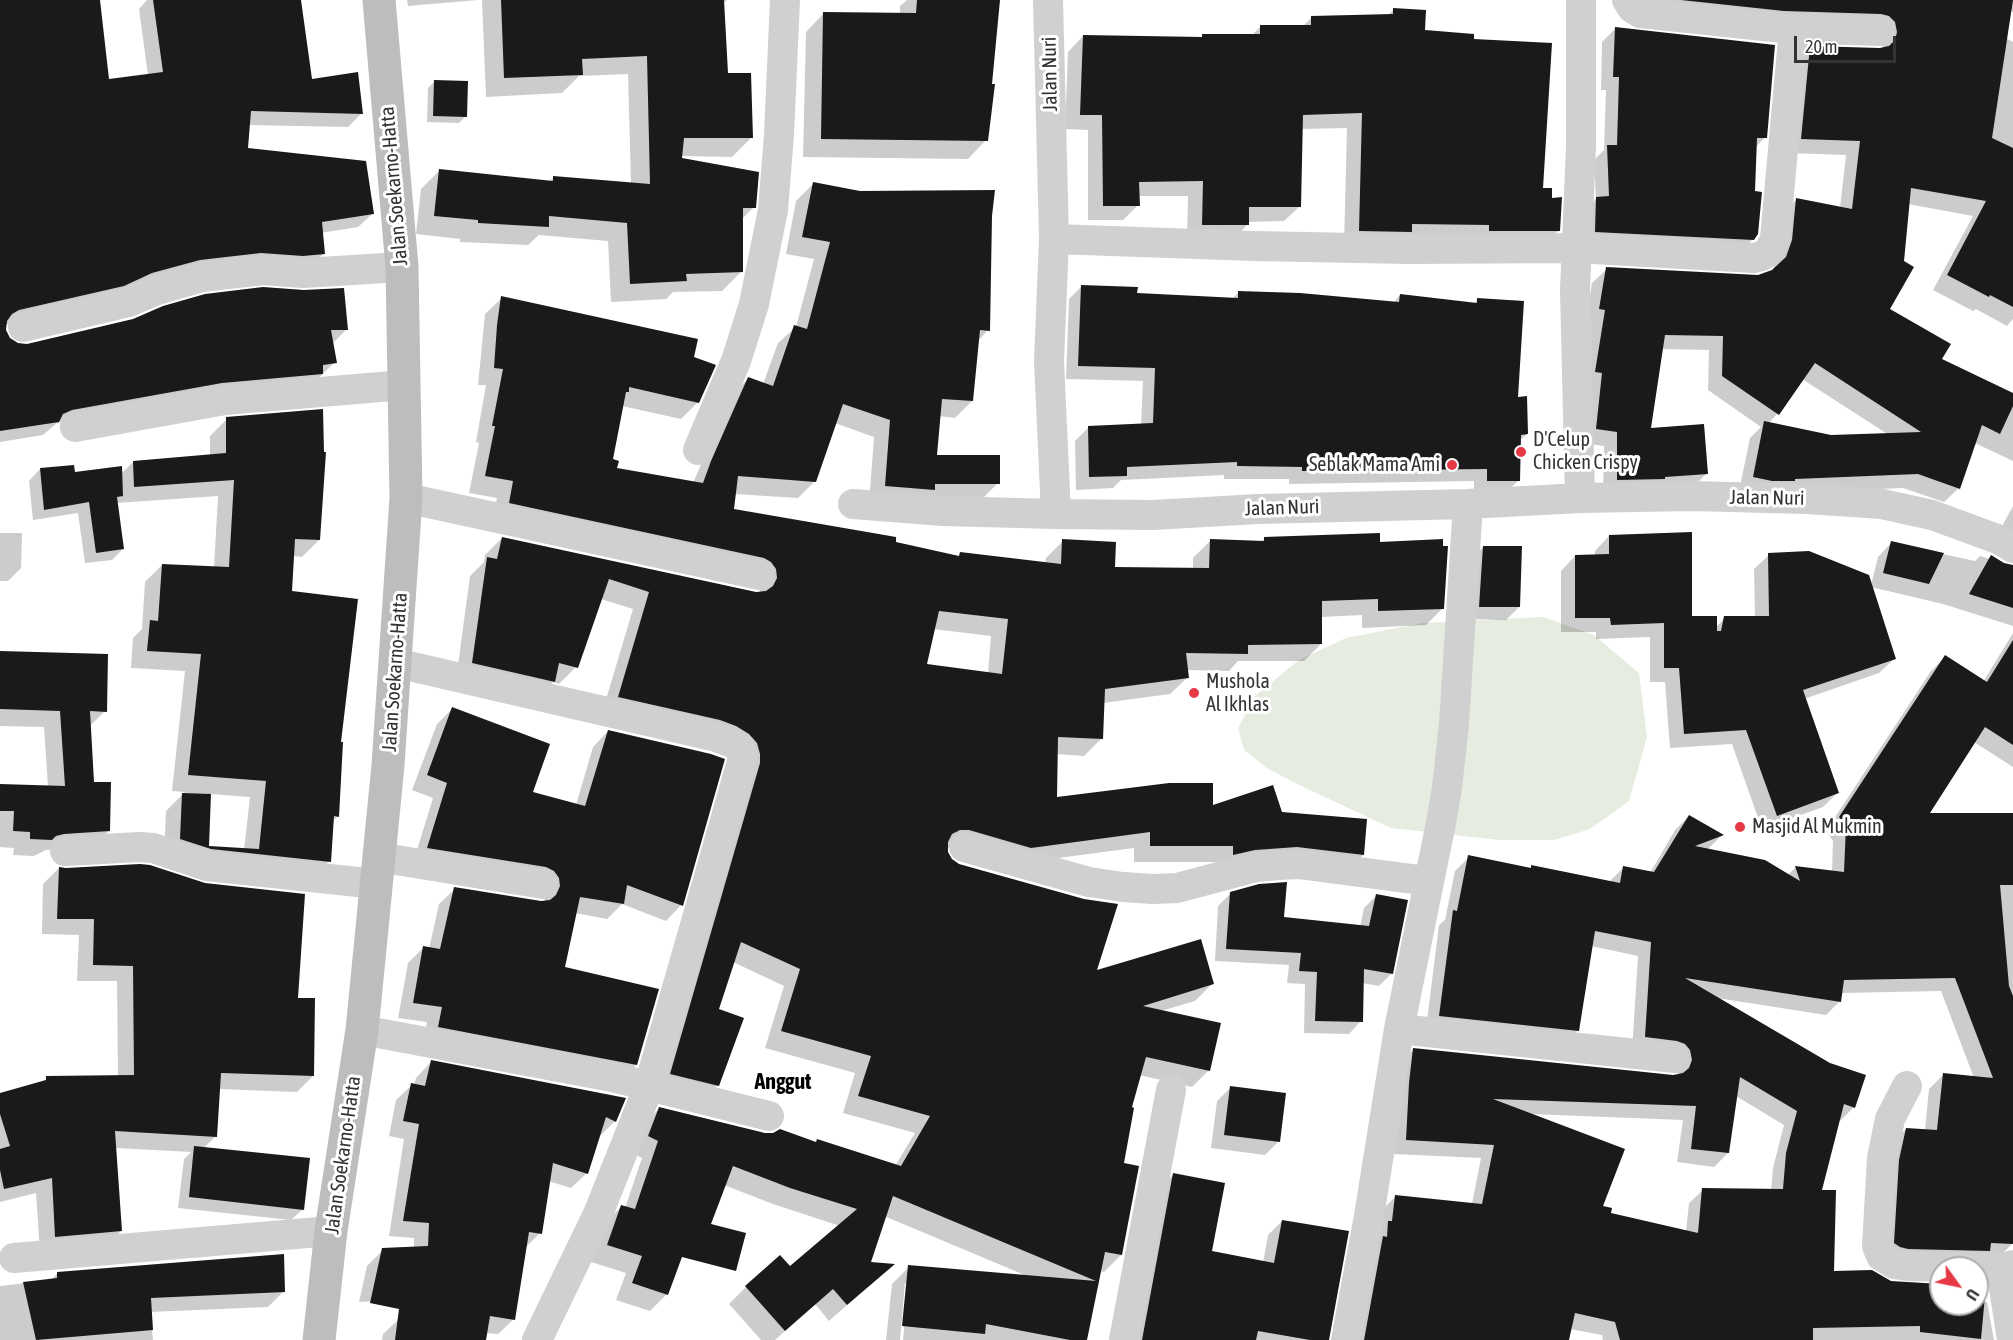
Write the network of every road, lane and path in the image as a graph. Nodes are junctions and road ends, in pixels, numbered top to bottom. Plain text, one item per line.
1 (379, 0) edge
2 (785, 0) edge
3 (1048, 0) edge
4 (1581, 0) edge
5 (1627, 0) edge
6 (1794, 28) junction
7 (1880, 31) dead end
8 (1054, 239) junction
9 (1575, 249) junction
10 (402, 267) junction
11 (24, 327) dead end
12 (404, 385) junction
13 (75, 426) dead end
14 (698, 450) dead end
15 (406, 498) junction
16 (1580, 498) junction
17 (853, 504) dead end
18 (1468, 504) junction
19 (1056, 514) junction
20 (2013, 548) edge
21 (760, 575) dead end
22 (396, 663) junction
23 (964, 847) dead end
24 (65, 851) dead end
25 (377, 871) junction
26 (1428, 881) junction
27 (543, 884) dead end
28 (1399, 1029) junction
29 (362, 1030) junction
30 (1675, 1058) dead end
31 (649, 1086) junction
32 (1907, 1086) dead end
33 (1172, 1090) dead end
34 (768, 1116) dead end
35 (332, 1231) junction
36 (14, 1258) dead end
37 (2007, 1266) edge
38 (319, 1340) edge
39 (537, 1340) edge
40 (1124, 1340) edge
41 (1346, 1340) edge
42 (2012, 1340) edge

1 - 10 main road, Jalan Soekarno-Hatta
2 - 14 street
3 - 8 street, Jalan Nuri
4 - 9 street
5 - 6 street
6 - 7 street
6 - 9 street
8 - 9 street
8 - 19 street, Jalan Nuri
9 - 16 street
10 - 11 street
10 - 12 main road, Jalan Soekarno-Hatta
12 - 13 street
12 - 15 main road, Jalan Soekarno-Hatta
15 - 21 street
15 - 22 main road, Jalan Soekarno-Hatta
16 - 18 street, Jalan Nuri
16 - 20 street, Jalan Nuri
17 - 19 street
18 - 19 street, Jalan Nuri
18 - 26 street
22 - 25 main road, Jalan Soekarno-Hatta
22 - 31 street
23 - 26 street
24 - 25 street
25 - 27 street
25 - 29 main road, Jalan Soekarno-Hatta
26 - 28 street
28 - 30 street
28 - 41 street
29 - 31 street
29 - 35 main road, Jalan Soekarno-Hatta
31 - 34 street
31 - 39 street
32 - 37 street
33 - 40 street
35 - 36 street
35 - 38 main road, Jalan Soekarno-Hatta
37 - 42 street

